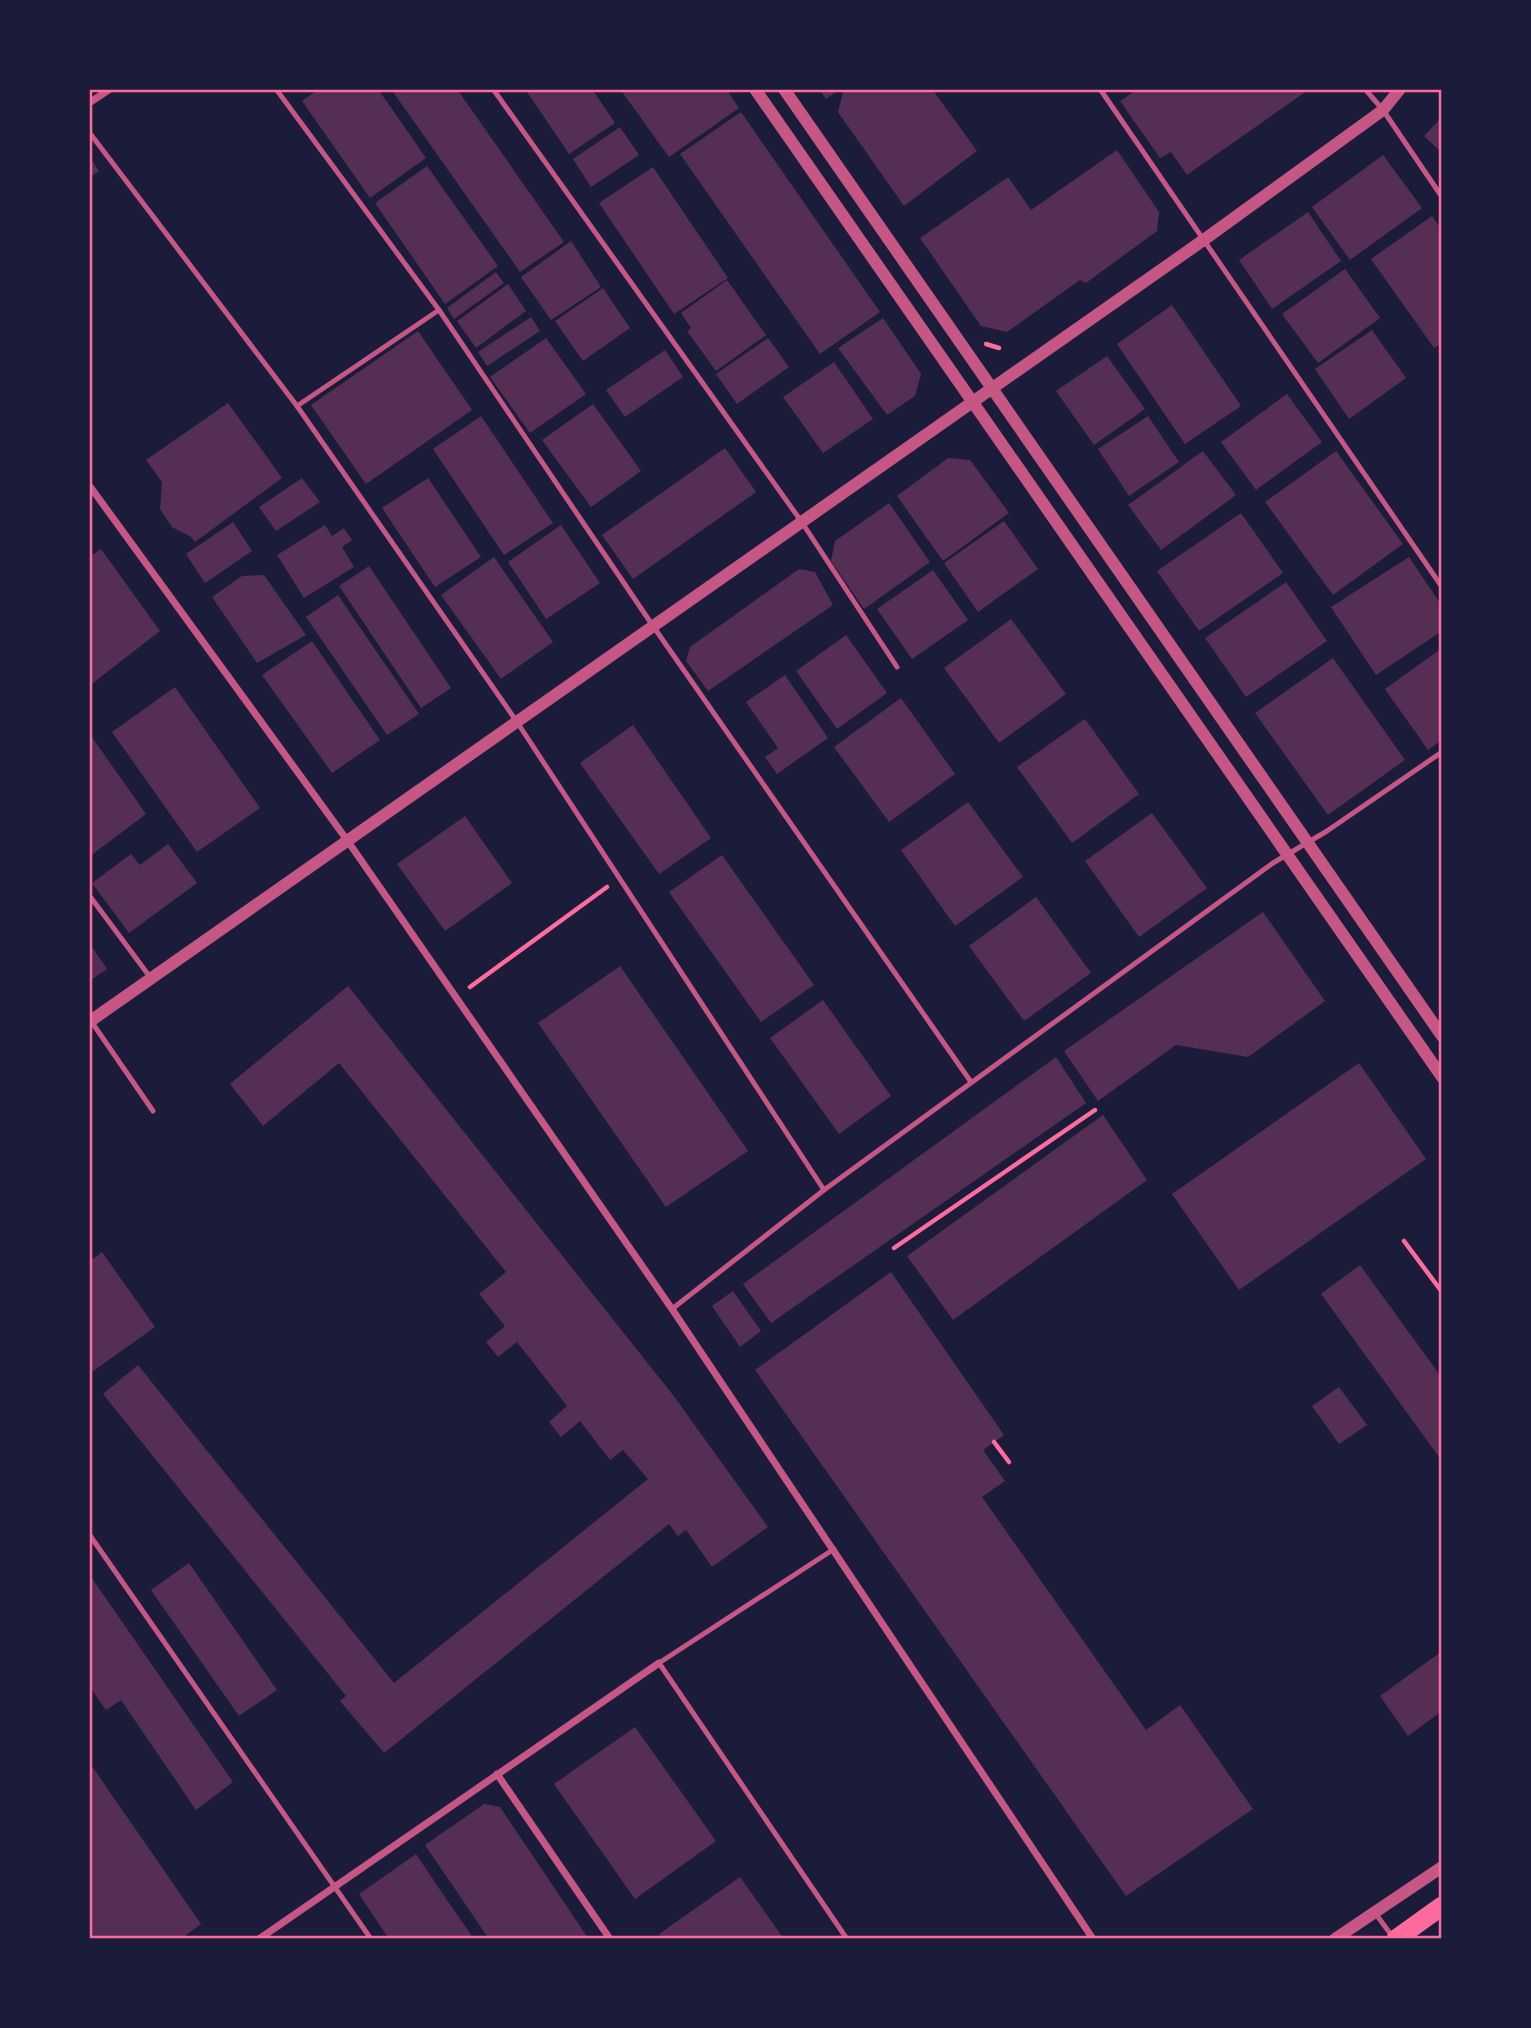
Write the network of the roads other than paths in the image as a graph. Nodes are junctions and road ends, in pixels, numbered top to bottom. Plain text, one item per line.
1 (110, 89) edge
2 (276, 89) edge
3 (492, 89) edge
4 (755, 89) edge
5 (784, 89) edge
6 (1100, 89) edge
7 (1365, 89) edge
8 (1400, 89) edge
9 (89, 103) edge
10 (1383, 110) junction
11 (89, 131) edge
12 (1442, 197) edge
13 (1205, 239) junction
14 (439, 310) junction
15 (991, 388) junction
16 (972, 402) junction
17 (297, 406) junction
18 (91, 491) edge
19 (801, 522) junction
20 (1442, 587) edge
21 (653, 626) junction
22 (897, 667) dead end
23 (517, 722) junction
24 (1442, 752) edge
25 (347, 840) junction
26 (1306, 841) junction
27 (1288, 856) junction
28 (89, 895) edge
29 (150, 977) junction
30 (90, 1022) edge
31 (1442, 1035) edge
32 (1442, 1077) edge
33 (971, 1082) junction
34 (153, 1111) dead end
35 (824, 1190) junction
36 (672, 1309) junction
37 (89, 1534) edge
38 (834, 1549) junction
39 (659, 1663) junction
40 (497, 1774) junction
41 (1442, 1867) edge
42 (335, 1886) junction
43 (1442, 1906) edge
44 (1373, 1912) junction
45 (259, 1939) edge
46 (371, 1939) edge
47 (611, 1939) edge
48 (847, 1939) edge
49 (1093, 1939) edge
50 (1335, 1939) edge
51 (1395, 1939) edge

1 - 9 street
2 - 14 lane
3 - 19 lane
4 - 16 street
5 - 15 street
6 - 13 lane
7 - 10 lane
8 - 10 street
10 - 12 lane
10 - 13 street
11 - 17 lane
13 - 15 street
13 - 20 lane
14 - 17 lane
14 - 21 lane
15 - 16 street
15 - 26 street
16 - 19 street
16 - 27 street
17 - 23 lane
18 - 25 street
19 - 21 street
19 - 22 lane
21 - 23 street
21 - 33 lane
23 - 25 street
23 - 35 lane
24 - 26 lane
25 - 29 street
25 - 36 street
26 - 27 lane
26 - 31 street
27 - 32 street
27 - 33 lane
28 - 29 lane
29 - 30 street
30 - 34 lane
33 - 35 lane
35 - 36 lane
36 - 38 street
37 - 42 lane
38 - 39 lane
38 - 49 street
39 - 40 street
39 - 48 lane
40 - 42 street
40 - 47 street
41 - 44 street
42 - 45 street
42 - 46 lane
43 - 51 highway
44 - 50 street
44 - 51 lane

